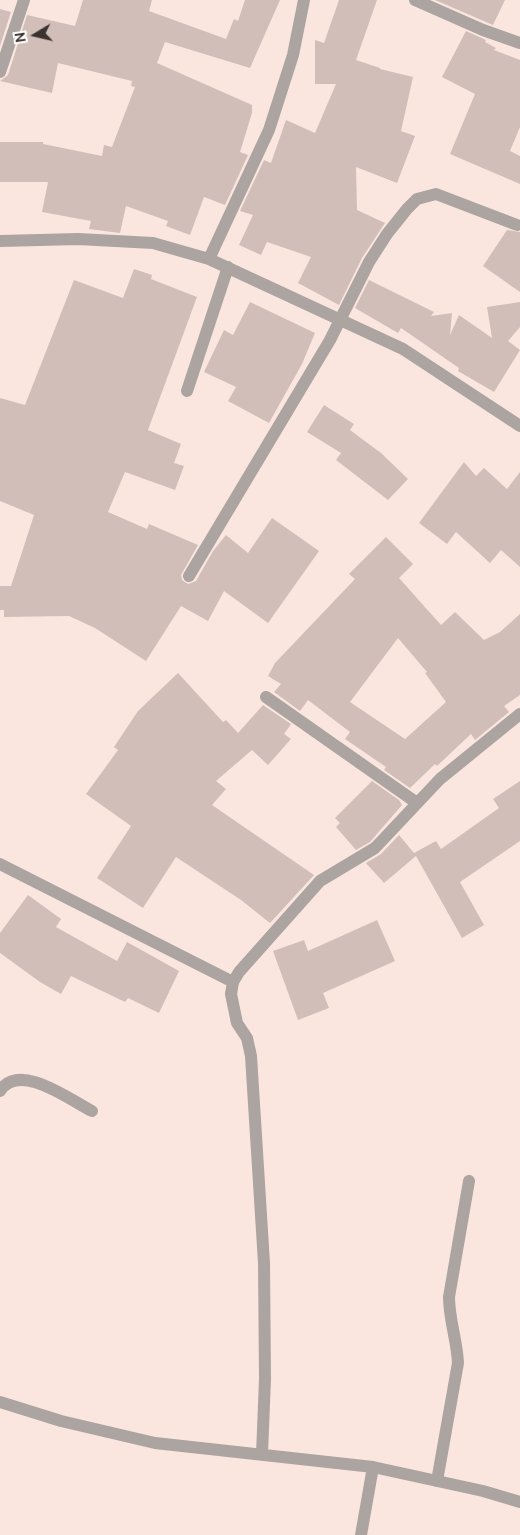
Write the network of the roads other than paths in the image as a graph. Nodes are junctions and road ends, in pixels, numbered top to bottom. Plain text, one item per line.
1 (24, 0) edge
2 (304, 0) edge
3 (415, 0) edge
4 (520, 43) edge
5 (0, 72) edge
6 (517, 225) dead end
7 (0, 241) edge
8 (209, 260) junction
9 (228, 267) junction
10 (339, 318) junction
11 (187, 391) dead end
12 (520, 426) edge
13 (189, 576) dead end
14 (266, 697) dead end
15 (520, 714) edge
16 (417, 803) junction
17 (0, 864) edge
18 (233, 982) junction
19 (0, 1092) edge
20 (92, 1111) dead end
21 (469, 1181) dead end
22 (0, 1402) edge
23 (262, 1454) junction
24 (373, 1467) junction
25 (438, 1481) junction
26 (520, 1502) edge
27 (361, 1535) edge

1 - 5 street
2 - 8 street
3 - 4 street
6 - 10 street
7 - 8 street
8 - 9 street
9 - 10 street
9 - 11 street
10 - 12 street
10 - 13 street
14 - 16 street
15 - 16 street
16 - 18 street
17 - 18 street
18 - 23 street
19 - 20 street
21 - 25 street
22 - 23 street
23 - 24 street
24 - 25 street
24 - 27 street
25 - 26 street

